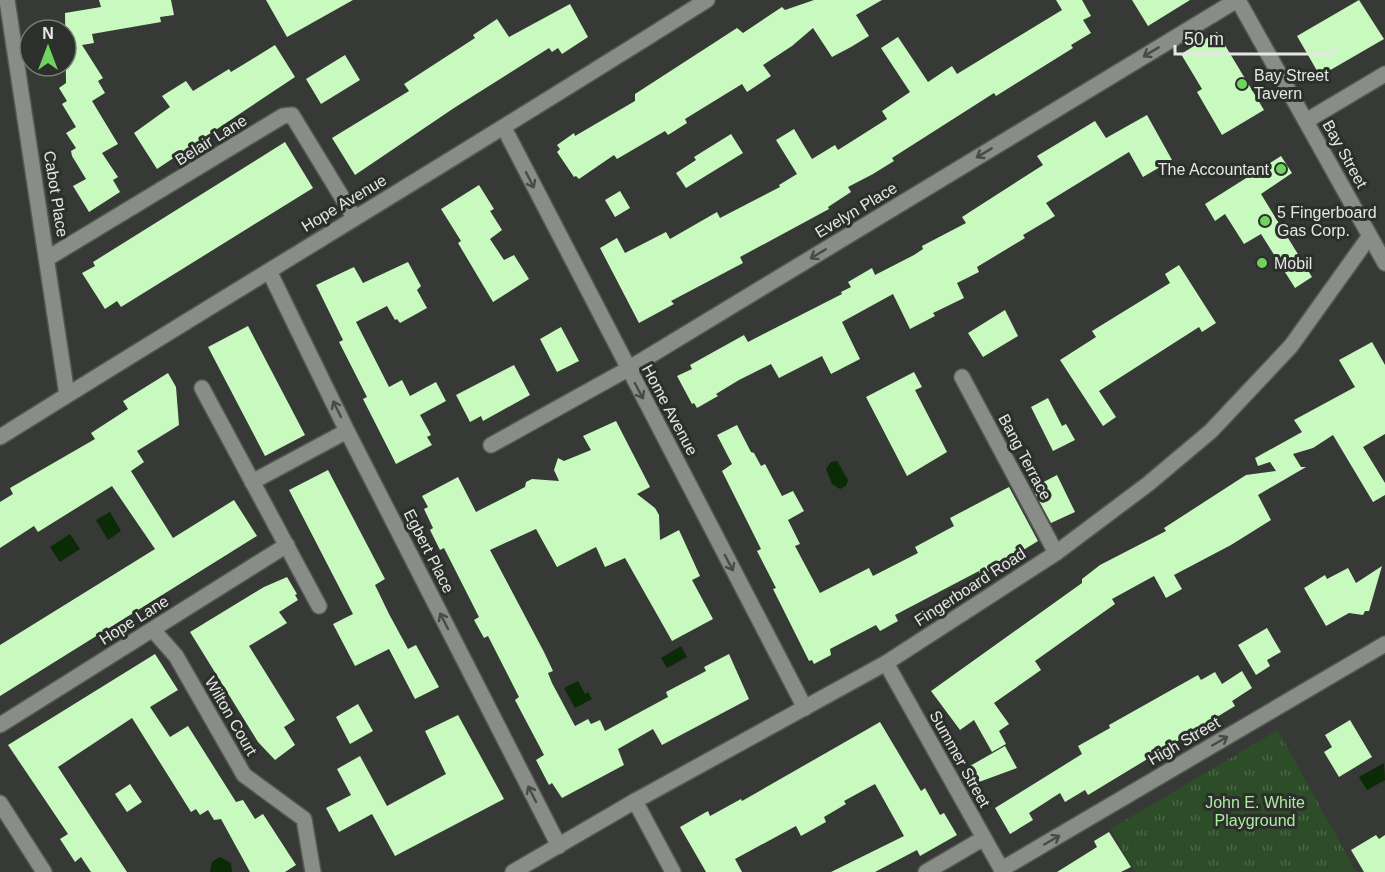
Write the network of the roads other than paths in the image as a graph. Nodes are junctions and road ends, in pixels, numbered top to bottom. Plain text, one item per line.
1 (7, 0) edge
2 (707, 0) edge
3 (1238, 0) edge
4 (1385, 74) edge
5 (1306, 121) junction
6 (504, 128) junction
7 (354, 217) junction
8 (1369, 237) junction
9 (48, 258) junction
10 (1385, 263) edge
11 (269, 270) junction
12 (628, 369) junction
13 (962, 377) dead end
14 (202, 388) dead end
15 (67, 395) junction
16 (347, 431) junction
17 (0, 437) edge
18 (491, 445) dead end
19 (252, 482) junction
20 (286, 546) junction
21 (1056, 553) junction
22 (319, 606) dead end
23 (153, 630) junction
24 (1385, 645) edge
25 (886, 663) junction
26 (805, 708) junction
27 (0, 725) edge
28 (635, 801) junction
29 (0, 803) edge
30 (984, 838) junction
31 (559, 846) junction
32 (1002, 871) edge
33 (44, 872) edge
34 (313, 872) edge
35 (513, 872) edge
36 (673, 872) edge
37 (926, 872) edge

1 - 9 street, Cabot Place
2 - 6 street, Hope Avenue
3 - 5 street, Bay Street
3 -> 12 street, Evelyn Place
4 - 5 street
5 - 8 street, Bay Street
6 - 7 street, Hope Avenue
6 -> 12 street, Home Avenue
7 - 9 street, Belair Lane
7 - 11 street, Hope Avenue
8 - 10 street, Bay Street
8 - 21 street, Fingerboard Road
9 - 15 street, Cabot Place
11 - 15 street, Hope Avenue
16 -> 11 street, Egbert Place
12 - 18 street, Evelyn Place
12 -> 26 street, Home Avenue
13 - 21 street, Bang Terrace
14 - 19 street
15 - 17 street, Hope Avenue
16 - 19 street
31 -> 16 street, Egbert Place
19 - 20 street
20 - 22 street
20 - 23 street, Hope Lane
21 - 25 street, Fingerboard Road
23 - 27 street, Hope Lane
23 - 34 street, Wilton Court
32 -> 24 street, High Street
25 - 26 street, Fingerboard Road
25 - 30 street, Summer Street
26 - 28 street, Fingerboard Road
28 - 31 street, Fingerboard Road
28 - 36 street
29 - 33 street
30 - 32 street, Summer Street
30 - 37 street
31 - 35 street, Fingerboard Road

